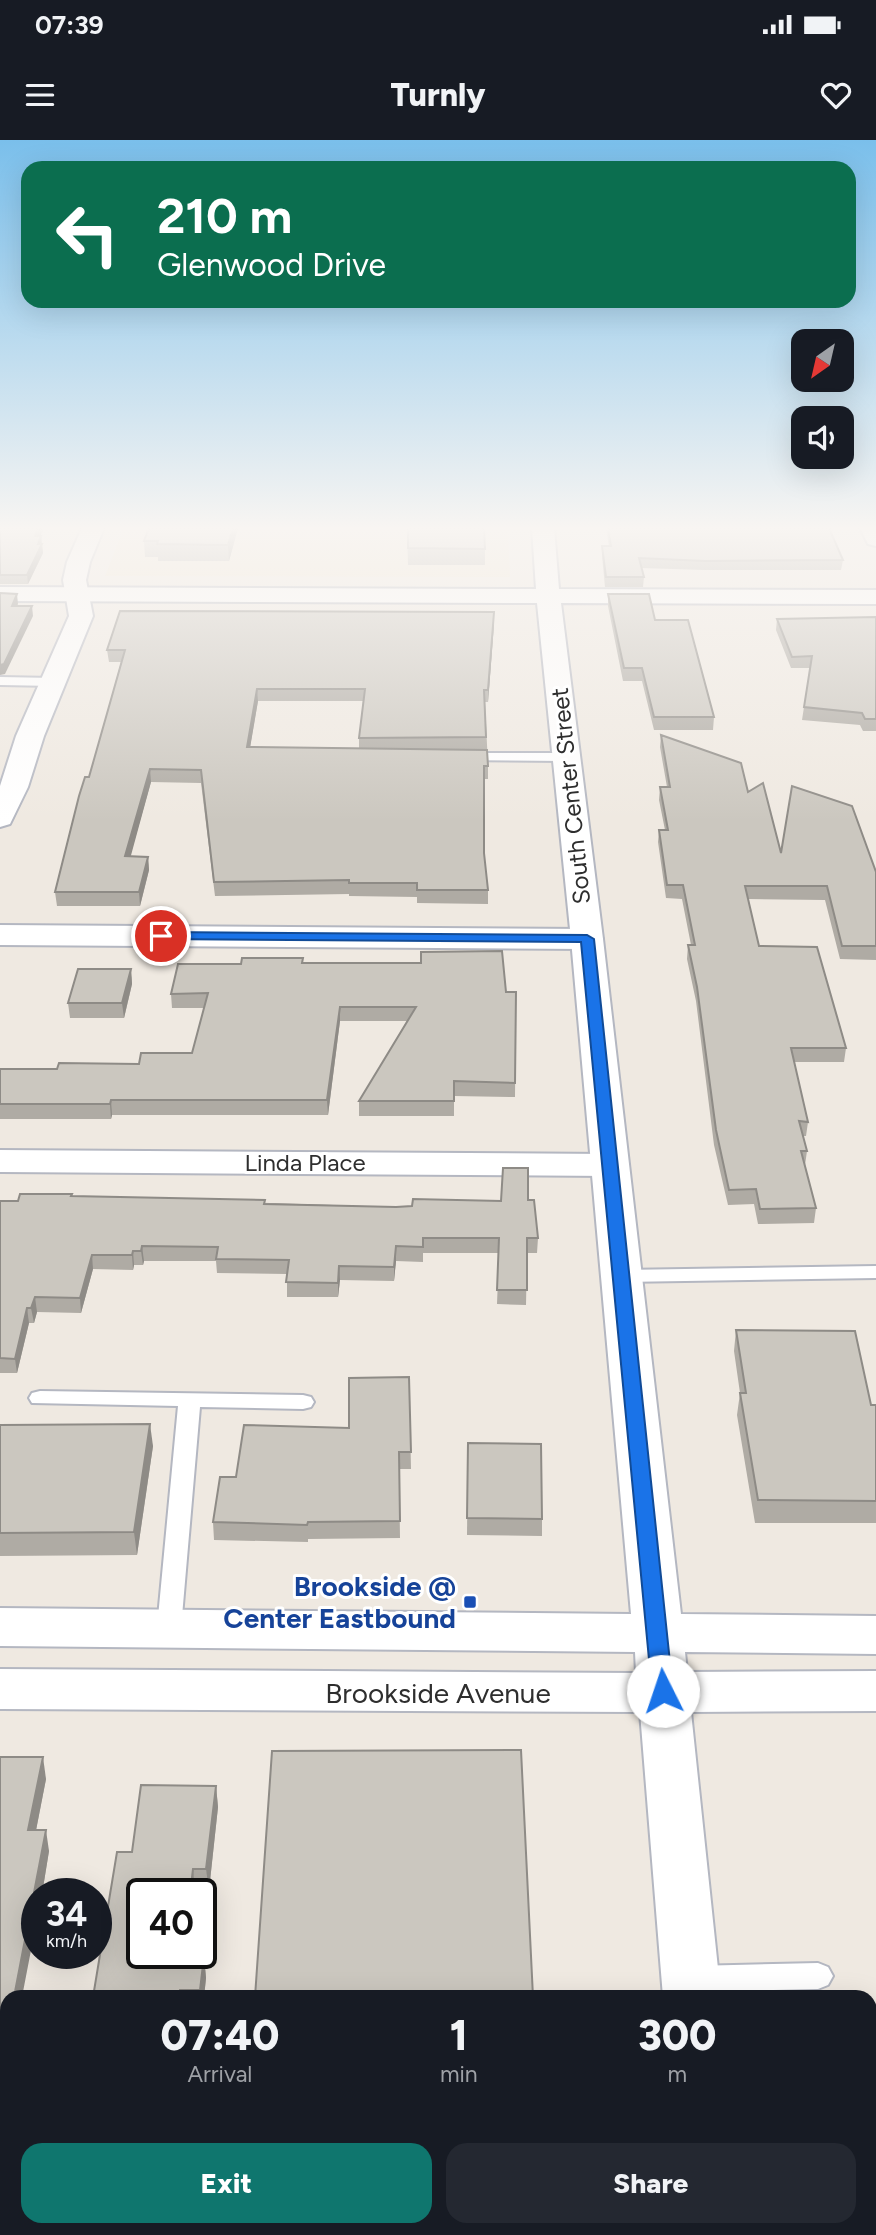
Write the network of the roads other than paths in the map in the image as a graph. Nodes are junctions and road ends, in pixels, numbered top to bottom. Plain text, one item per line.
1 (77, 626) edge
2 (551, 626) edge
3 (0, 681) edge
4 (54, 682) junction
5 (446, 757) edge
6 (566, 757) junction
7 (0, 818) edge
8 (0, 935) edge
9 (587, 939) junction
10 (0, 1161) edge
11 (610, 1165) junction
12 (876, 1272) edge
13 (622, 1276) junction
14 (40, 1398) dead end
15 (190, 1399) junction
16 (303, 1402) dead end
17 (0, 1628) edge
18 (169, 1628) junction
19 (658, 1634) junction
20 (876, 1635) edge
21 (0, 1689) edge
22 (663, 1691) junction
23 (876, 1691) edge
24 (818, 1976) dead end
25 (691, 1988) edge

1 - 4 street
2 - 6 street, South Center Street
3 - 4 lane
4 - 7 street
5 - 6 lane
6 - 9 street, South Center Street
8 - 9 street
9 - 11 street, South Center Street
10 - 11 street, Linda Place
11 - 13 street, South Center Street
12 - 13 lane
13 - 19 street, South Center Street
14 - 15 lane
15 - 16 lane
15 - 18 lane
17 - 18 street
18 - 19 street
19 - 20 street
19 - 22 street, South Center Street
21 - 22 street, Brookside Avenue
22 - 23 street, Brookside Avenue
22 - 25 street, South Center Street
24 - 25 lane

